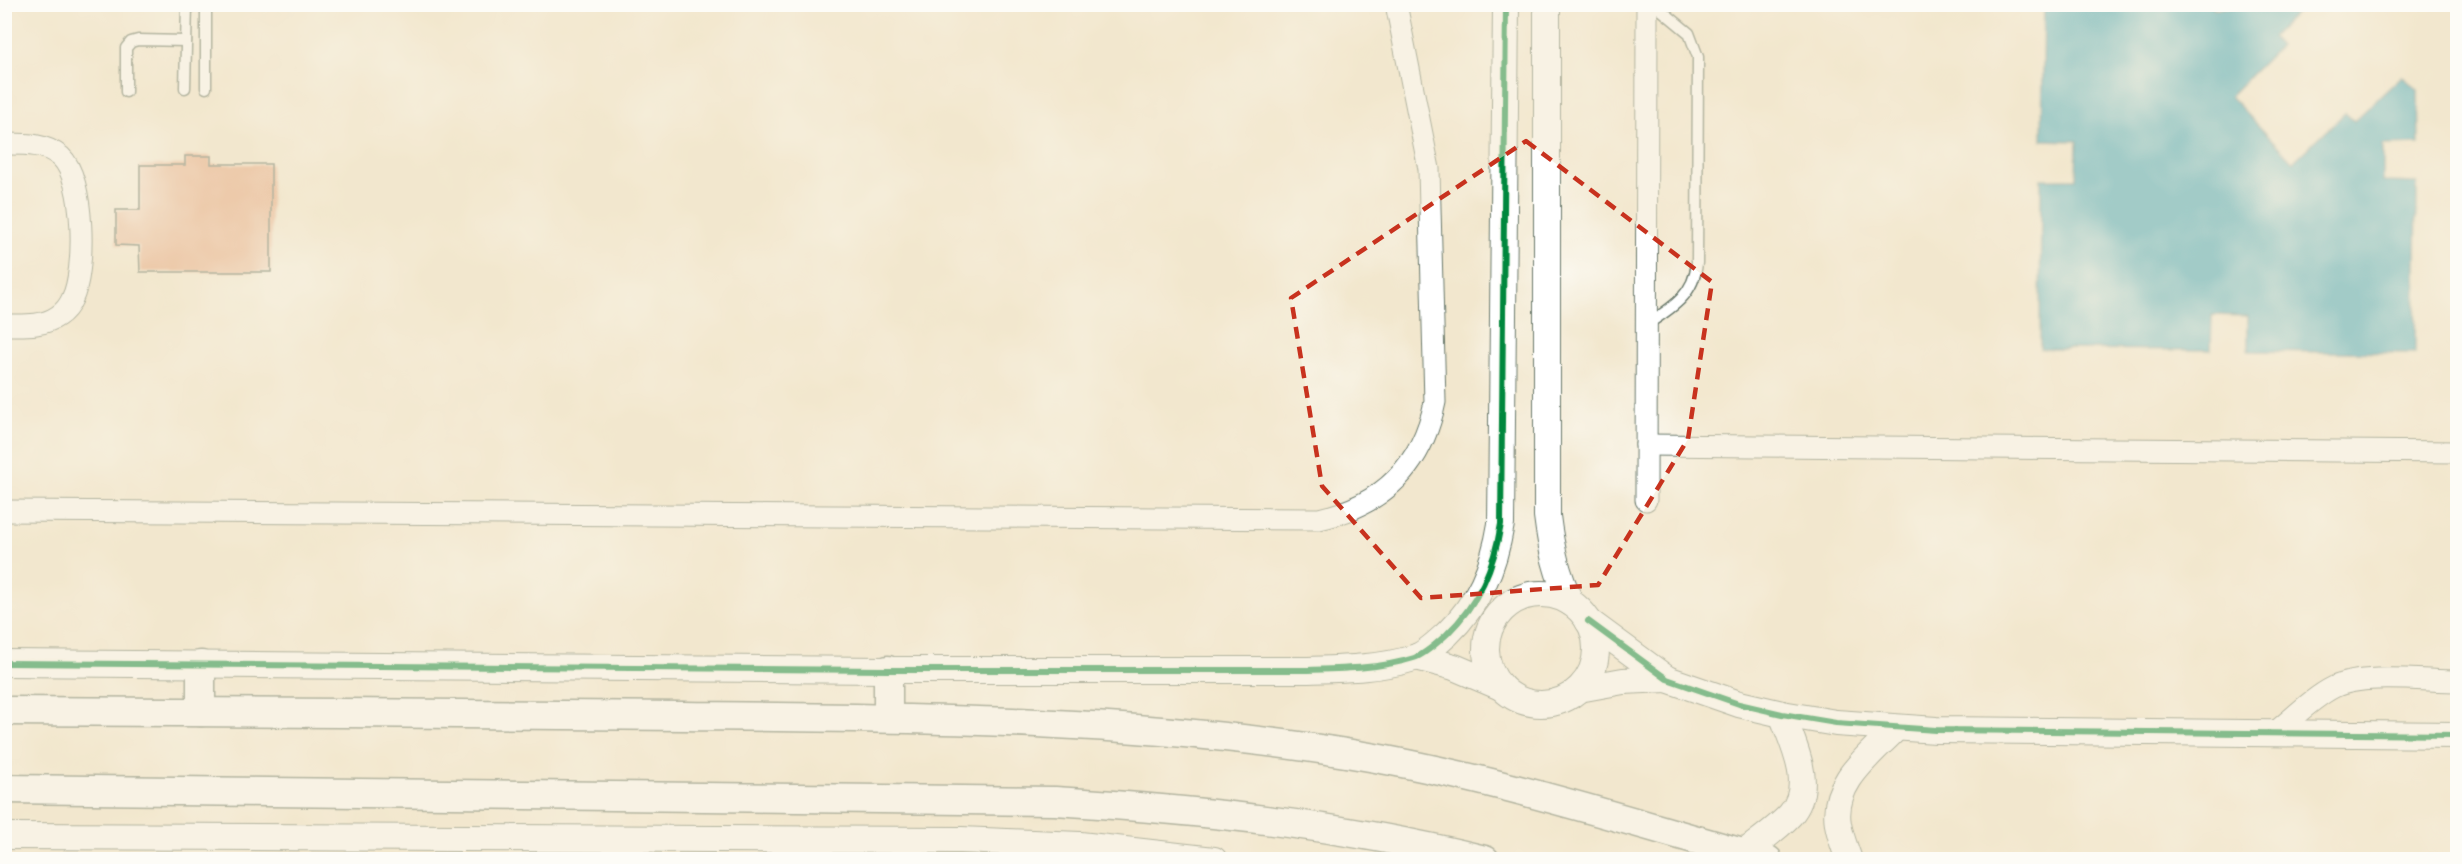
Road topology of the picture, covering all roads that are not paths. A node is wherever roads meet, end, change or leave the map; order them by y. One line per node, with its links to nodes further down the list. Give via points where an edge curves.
1 (187, 4): 8 (lane)
2 (206, 4): 10 (lane)
3 (1396, 4): 18 (street, via 1430,169 1435,402 1419,449 1400,477 1371,500 1337,515 1319,519)
4 (1506, 4): 19 (street, via 1501,524 1497,551)
5 (1547, 4): 20 (street, via 1547,516 1561,583)
6 (1647, 4): 14 (street)
7 (1654, 4): 14 (lane, via 1689,33 1698,57 1697,263 1686,296)
8 (186, 41): 9 (lane); 11 (lane, via 131,42 126,48)
9 (185, 88)
10 (206, 88)
11 (126, 92)
12 (4, 144): 13 (street, via 45,147 69,166 77,195 80,243 75,291 67,308 43,323)
13 (4, 325)
14 (1646, 325): 15 (street)
15 (1646, 445): 16 (street); 17 (street)
16 (2457, 452)
17 (1646, 500)
18 (4, 512)
19 (1475, 601): 21 (street); 22 (street, via 1439,642)
20 (1580, 612): 21 (street, via 1548,595 1536,595 1512,602); 26 (street); 29 (street, via 1593,632 1595,657 1590,674)
21 (1497, 616): 28 (street, via 1489,630 1486,654)
22 (1416, 657): 25 (street, via 1304,670); 28 (street, via 1454,667)
23 (4, 663): 24 (street)
24 (201, 665): 25 (street); 31 (main road)
25 (888, 670): 33 (main road)
26 (1667, 679): 29 (street); 32 (street)
27 (2457, 681): 35 (street, via 2349,682 2320,696)
28 (1501, 687): 29 (street, via 1533,704 1558,701)
29 (1579, 689)
30 (4, 711): 31 (main road)
31 (201, 712): 33 (main road)
32 (1782, 714): 34 (street); 39 (street, via 1802,777 1801,797)
33 (888, 718): 39 (main road, via 1163,731 1350,754 1528,791)
34 (1895, 729): 35 (street); 42 (street, via 1854,771 1842,790 1838,823)
35 (2272, 735): 36 (street)
36 (2457, 735)
37 (4, 789): 41 (main road, via 1054,801 1290,822 1368,834)
38 (4, 836): 40 (street, via 961,840 1080,846)
39 (1756, 856)
40 (1214, 860)
41 (1485, 860)
42 (1849, 860)

